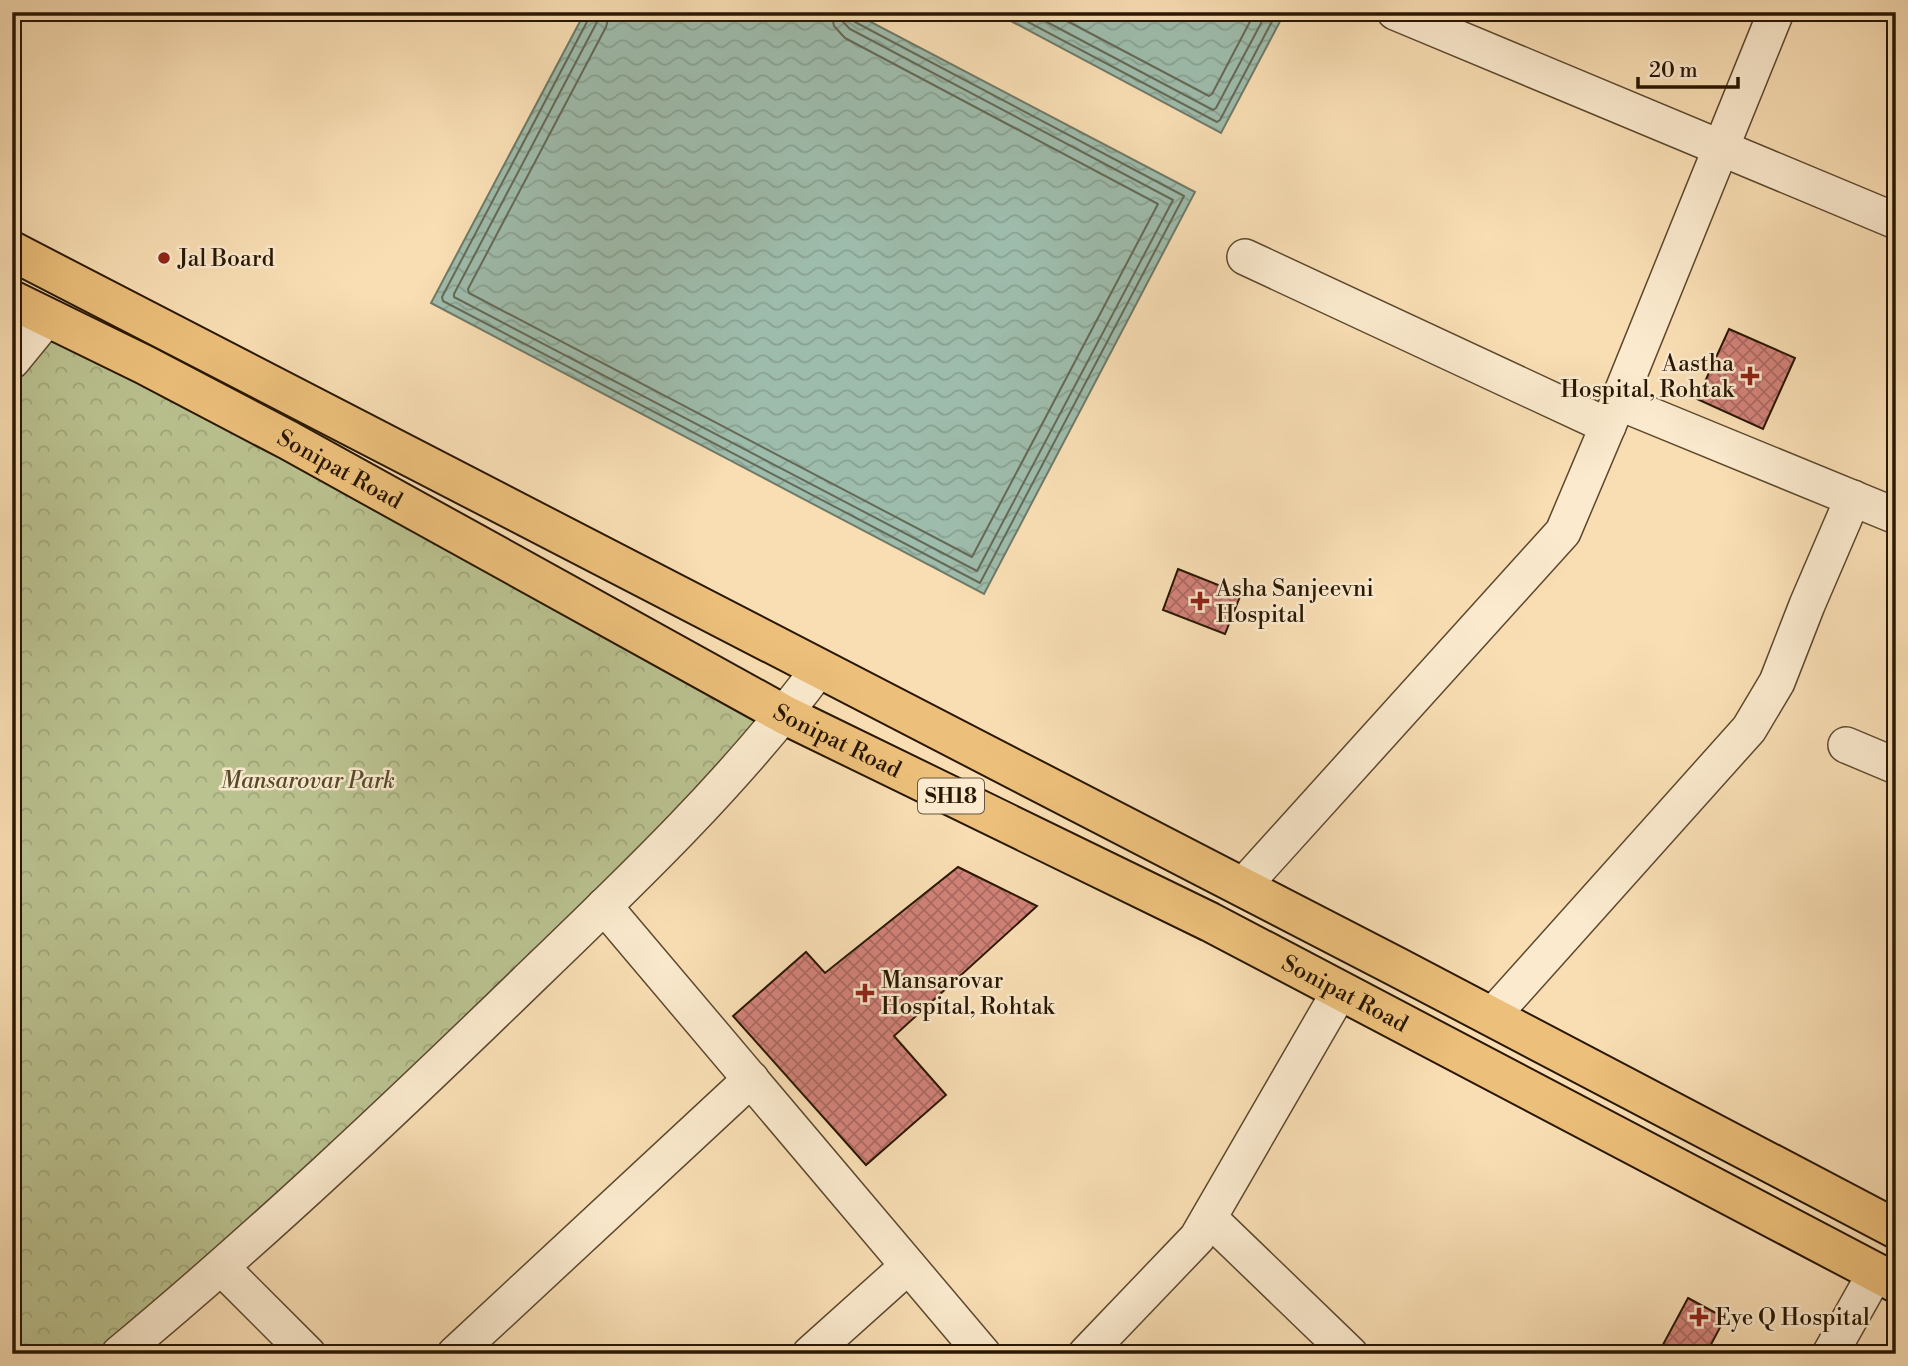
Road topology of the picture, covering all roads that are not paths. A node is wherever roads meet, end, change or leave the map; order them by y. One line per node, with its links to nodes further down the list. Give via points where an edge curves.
1 (1395, 12): 3 (street)
2 (1776, 12): 3 (street)
3 (1721, 148): 4 (street); 11 (street)
4 (1896, 221)
5 (12, 251): 10 (main road, Sonipat Road / SH18)
6 (1245, 257): 11 (street)
7 (12, 300): 8 (main road, Sonipat Road / SH18)
8 (48, 317): 9 (street); 12 (main road, Sonipat Road / SH18)
9 (12, 361)
10 (306, 403): 12 (main road); 15 (main road, Sonipat Road / SH18)
11 (1613, 414): 13 (street); 19 (street, via 1563,532)
12 (288, 440): 16 (main road, Sonipat Road / SH18)
13 (1853, 498): 14 (street); 22 (street, via 1777,682 1749,729)
14 (1896, 516)
15 (819, 669): 16 (street); 19 (main road, Sonipat Road / SH18)
16 (785, 715): 20 (street); 21 (main road, Sonipat Road / SH18, via 1210,922)
17 (1846, 746): 18 (street)
18 (1896, 766)
19 (1242, 887): 22 (main road, Sonipat Road / SH18)
20 (604, 906): 23 (street); 27 (street, via 372,1131)
21 (1340, 991): 24 (street); 28 (main road, Sonipat Road / SH18)
22 (1491, 1017): 25 (main road, Sonipat Road / SH18)
23 (751, 1079): 26 (street); 31 (street)
24 (1209, 1218): 34 (street, via 1197,1238); 35 (street)
25 (1896, 1229)
26 (908, 1266): 32 (street); 33 (street)
27 (222, 1268): 29 (street); 30 (street)
28 (1886, 1277): 36 (street)
29 (119, 1354)
30 (307, 1354)
31 (455, 1354)
32 (810, 1354)
33 (983, 1354)
34 (1086, 1354)
35 (1350, 1354)
36 (1830, 1354)

